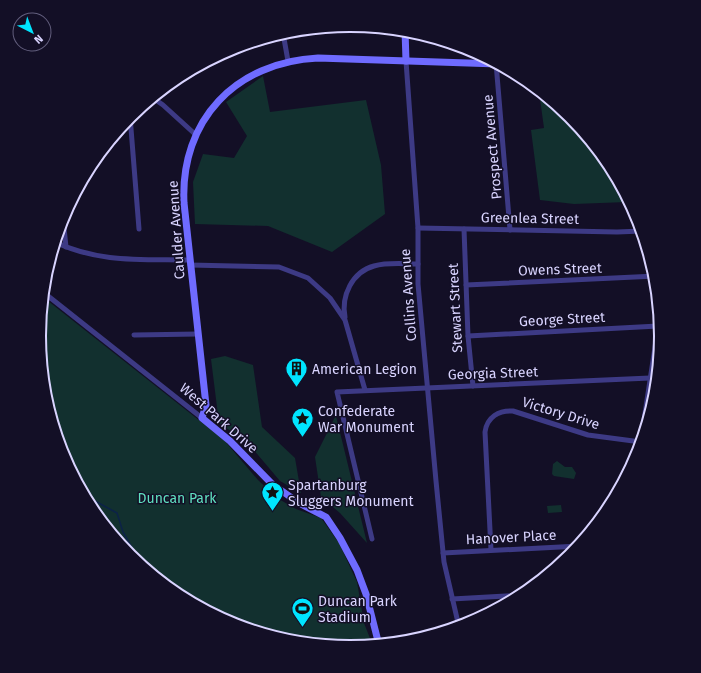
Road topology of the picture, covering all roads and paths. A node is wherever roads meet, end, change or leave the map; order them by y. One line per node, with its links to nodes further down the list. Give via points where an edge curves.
1 (404, 37): 4 (street, Collins Avenue)
2 (284, 39): 3 (street)
3 (288, 61): 4 (street, Caulder Avenue, via 318,58); 9 (street, Caulder Avenue, via 254,74 229,90 210,110)
4 (406, 61): 5 (street, Caulder Avenue); 10 (street, Collins Avenue)
5 (486, 64)
6 (498, 70): 13 (street, Prospect Avenue)
7 (158, 101): 9 (street)
8 (131, 126): 11 (street)
9 (196, 135): 18 (street, Caulder Avenue, via 187,161 184,182)
10 (418, 228): 12 (street, Greenlea Street); 19 (street, Collins Avenue)
11 (139, 229)
12 (464, 229): 13 (street, Greenlea Street); 21 (street, Stewart Street)
13 (510, 230): 14 (street, Greenlea Street)
14 (636, 231)
15 (64, 233): 17 (street)
16 (60, 244): 17 (street)
17 (66, 247): 18 (street, via 102,257)
18 (190, 262): 23 (street, via 285,268 312,281 330,298); 25 (street, Caulder Avenue)
19 (418, 264): 23 (street, via 382,264 362,272 346,293); 31 (street, Collins Avenue)
20 (649, 276): 21 (street, Owens Street)
21 (466, 285): 27 (street, Stewart Street)
22 (49, 297): 34 (street, West Park Drive)
23 (346, 320): 32 (street)
24 (654, 326): 27 (street, George Street)
25 (198, 334): 26 (street); 34 (street, Caulder Avenue, via 206,405)
26 (134, 335)
27 (468, 336): 30 (street, Stewart Street)
28 (654, 350): 29 (street)
29 (650, 378): 30 (street, Georgia Street); 33 (street)
30 (473, 386): 31 (street, Georgia Street)
31 (427, 388): 32 (street, Georgia Street); 39 (street, Collins Avenue)
32 (365, 390): 36 (street, Georgia Street, via 337,392)
33 (645, 416)
34 (202, 418): 43 (street, West Park Drive, via 230,441 272,484 299,503 326,517 357,570)
35 (636, 441): 38 (street, Victory Drive, via 588,435 513,410 494,415 488,422 485,432)
36 (372, 539)
37 (571, 546): 38 (street, Hanover Place)
38 (491, 550): 39 (street, Hanover Place)
39 (443, 553): 41 (street, Collins Avenue)
40 (510, 596): 41 (street)
41 (452, 599): 42 (street, Collins Avenue)
42 (457, 622)
43 (378, 639)

